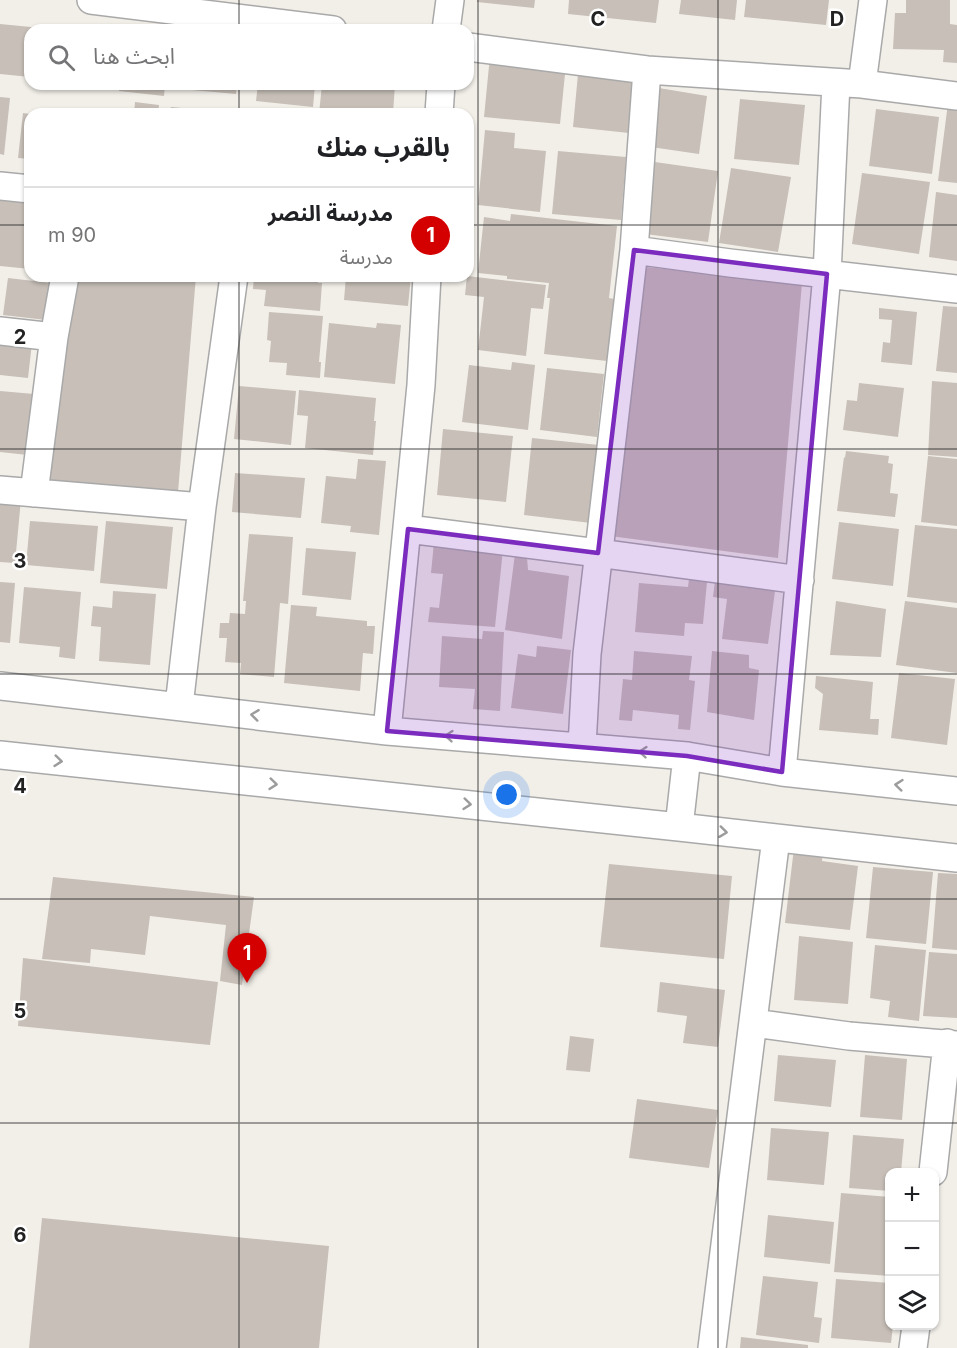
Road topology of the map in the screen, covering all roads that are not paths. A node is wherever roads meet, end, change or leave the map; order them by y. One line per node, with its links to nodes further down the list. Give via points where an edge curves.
1 (94, 0): 4 (street)
2 (450, 0): 5 (street)
3 (873, 0): 8 (street)
4 (285, 24)
5 (447, 24)
6 (474, 48): 7 (street)
7 (646, 70): 8 (street); 14 (street)
8 (849, 84): 10 (street); 15 (street)
9 (441, 90): 11 (street)
10 (957, 96)
11 (439, 108)
12 (0, 186): 13 (street)
13 (24, 188)
14 (634, 250): 15 (street); 26 (street)
15 (827, 274): 19 (street); 27 (street)
16 (64, 282): 21 (street)
17 (233, 282): 24 (street)
18 (427, 282): 25 (street)
19 (957, 289)
20 (0, 331): 21 (street)
21 (54, 337): 23 (street)
22 (0, 490): 23 (street)
23 (34, 493): 24 (street)
24 (202, 507): 29 (street)
25 (408, 530): 26 (street); 30 (street)
26 (598, 553): 27 (street); 31 (street)
27 (800, 580): 34 (street)
28 (0, 686): 29 (street)
29 (179, 706): 30 (street, one-way to 29)
30 (387, 731): 31 (street, one-way to 30)
31 (582, 746): 33 (street, one-way to 31)
32 (0, 755): 36 (street, one-way to 36)
33 (687, 756): 34 (street); 36 (street)
34 (782, 772): 35 (street, one-way to 34)
35 (957, 791)
36 (679, 827): 37 (street, one-way to 37)
37 (776, 838): 38 (street); 39 (street)
38 (957, 858)
39 (754, 1023): 40 (street); 43 (street)
40 (952, 1044): 41 (street)
41 (934, 1168)
42 (915, 1330): 44 (street)
43 (712, 1348)
44 (913, 1348)

